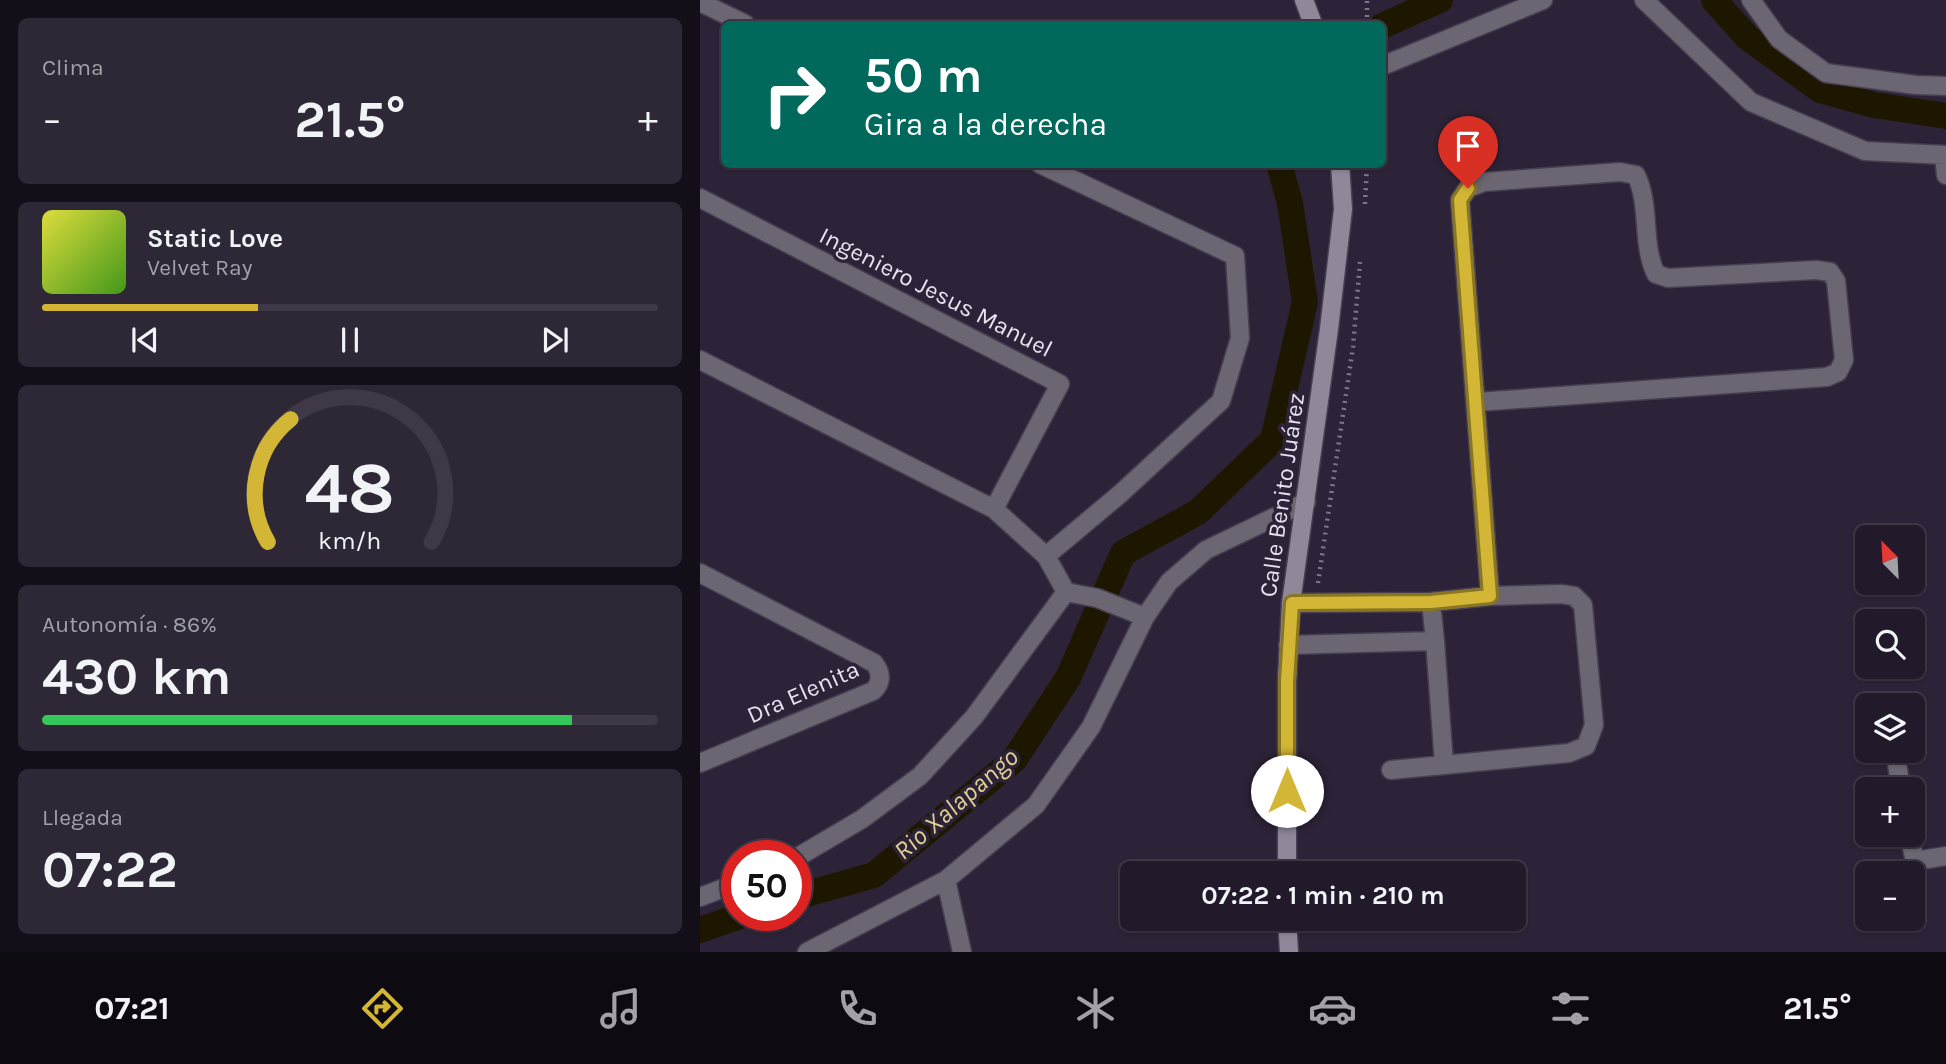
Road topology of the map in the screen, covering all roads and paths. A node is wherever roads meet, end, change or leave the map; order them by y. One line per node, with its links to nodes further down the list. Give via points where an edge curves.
1 (1304, 0): 8 (main road)
2 (1367, 0): 9 (path)
3 (1543, 0): 10 (street)
4 (1644, 0): 12 (street, via 1751,102 1865,151)
5 (1751, 0): 11 (street, via 1779,38 1826,73)
6 (700, 2): 7 (street)
7 (739, 21)
8 (1312, 21)
9 (1367, 21)
10 (1386, 64)
11 (1946, 86)
12 (1945, 155): 16 (street)
13 (1048, 168): 24 (street, via 1235,256 1240,338 1221,401)
14 (1340, 168): 22 (main road, Calle Benito Juárez, via 1343,209)
15 (1367, 168): 18 (path)
16 (1946, 175)
17 (700, 198): 23 (street, Ingeniero Jesus Manuel, via 1060,384)
18 (1364, 215)
19 (1361, 254): 30 (path, via 1353,347)
20 (700, 360): 23 (street)
21 (1477, 402): 21 (street, via 1460,200 1476,185 1620,172 1636,175 1643,188 1650,262 1656,274 1668,278 1816,270 1830,272 1836,281 1844,360 1838,372 1827,377); 27 (street)
22 (1306, 502): 29 (main road, Calle Benito Juárez); 31 (street, via 1206,550)
23 (994, 509): 24 (street)
24 (1046, 556): 26 (street)
25 (700, 573): 34 (street, Dra Elenita, via 874,663 881,676 873,691)
26 (1066, 592): 31 (street); 38 (street, via 974,718 920,776)
27 (1490, 596): 28 (street); 35 (street, via 1561,594 1574,596 1583,606 1594,725 1586,746 1569,753)
28 (1431, 602): 30 (street); 32 (street)
29 (1292, 603): 30 (street); 33 (main road, Calle Benito Juárez)
30 (1315, 603)
31 (1137, 613): 41 (street, via 1091,727 1036,805)
32 (1435, 641): 33 (street); 35 (street)
33 (1288, 645): 40 (main road, Calle Benito Juárez)
34 (700, 763)
35 (1444, 764): 36 (street)
36 (1391, 769)
37 (1912, 847): 39 (street, via 1915,861)
38 (812, 848)
39 (1946, 856)
40 (1287, 861)
41 (946, 880): 45 (street); 46 (street)
42 (721, 889): 43 (street)
43 (700, 897)
44 (1288, 931): 47 (main road)
45 (807, 952)
46 (962, 952)
47 (1289, 952)

